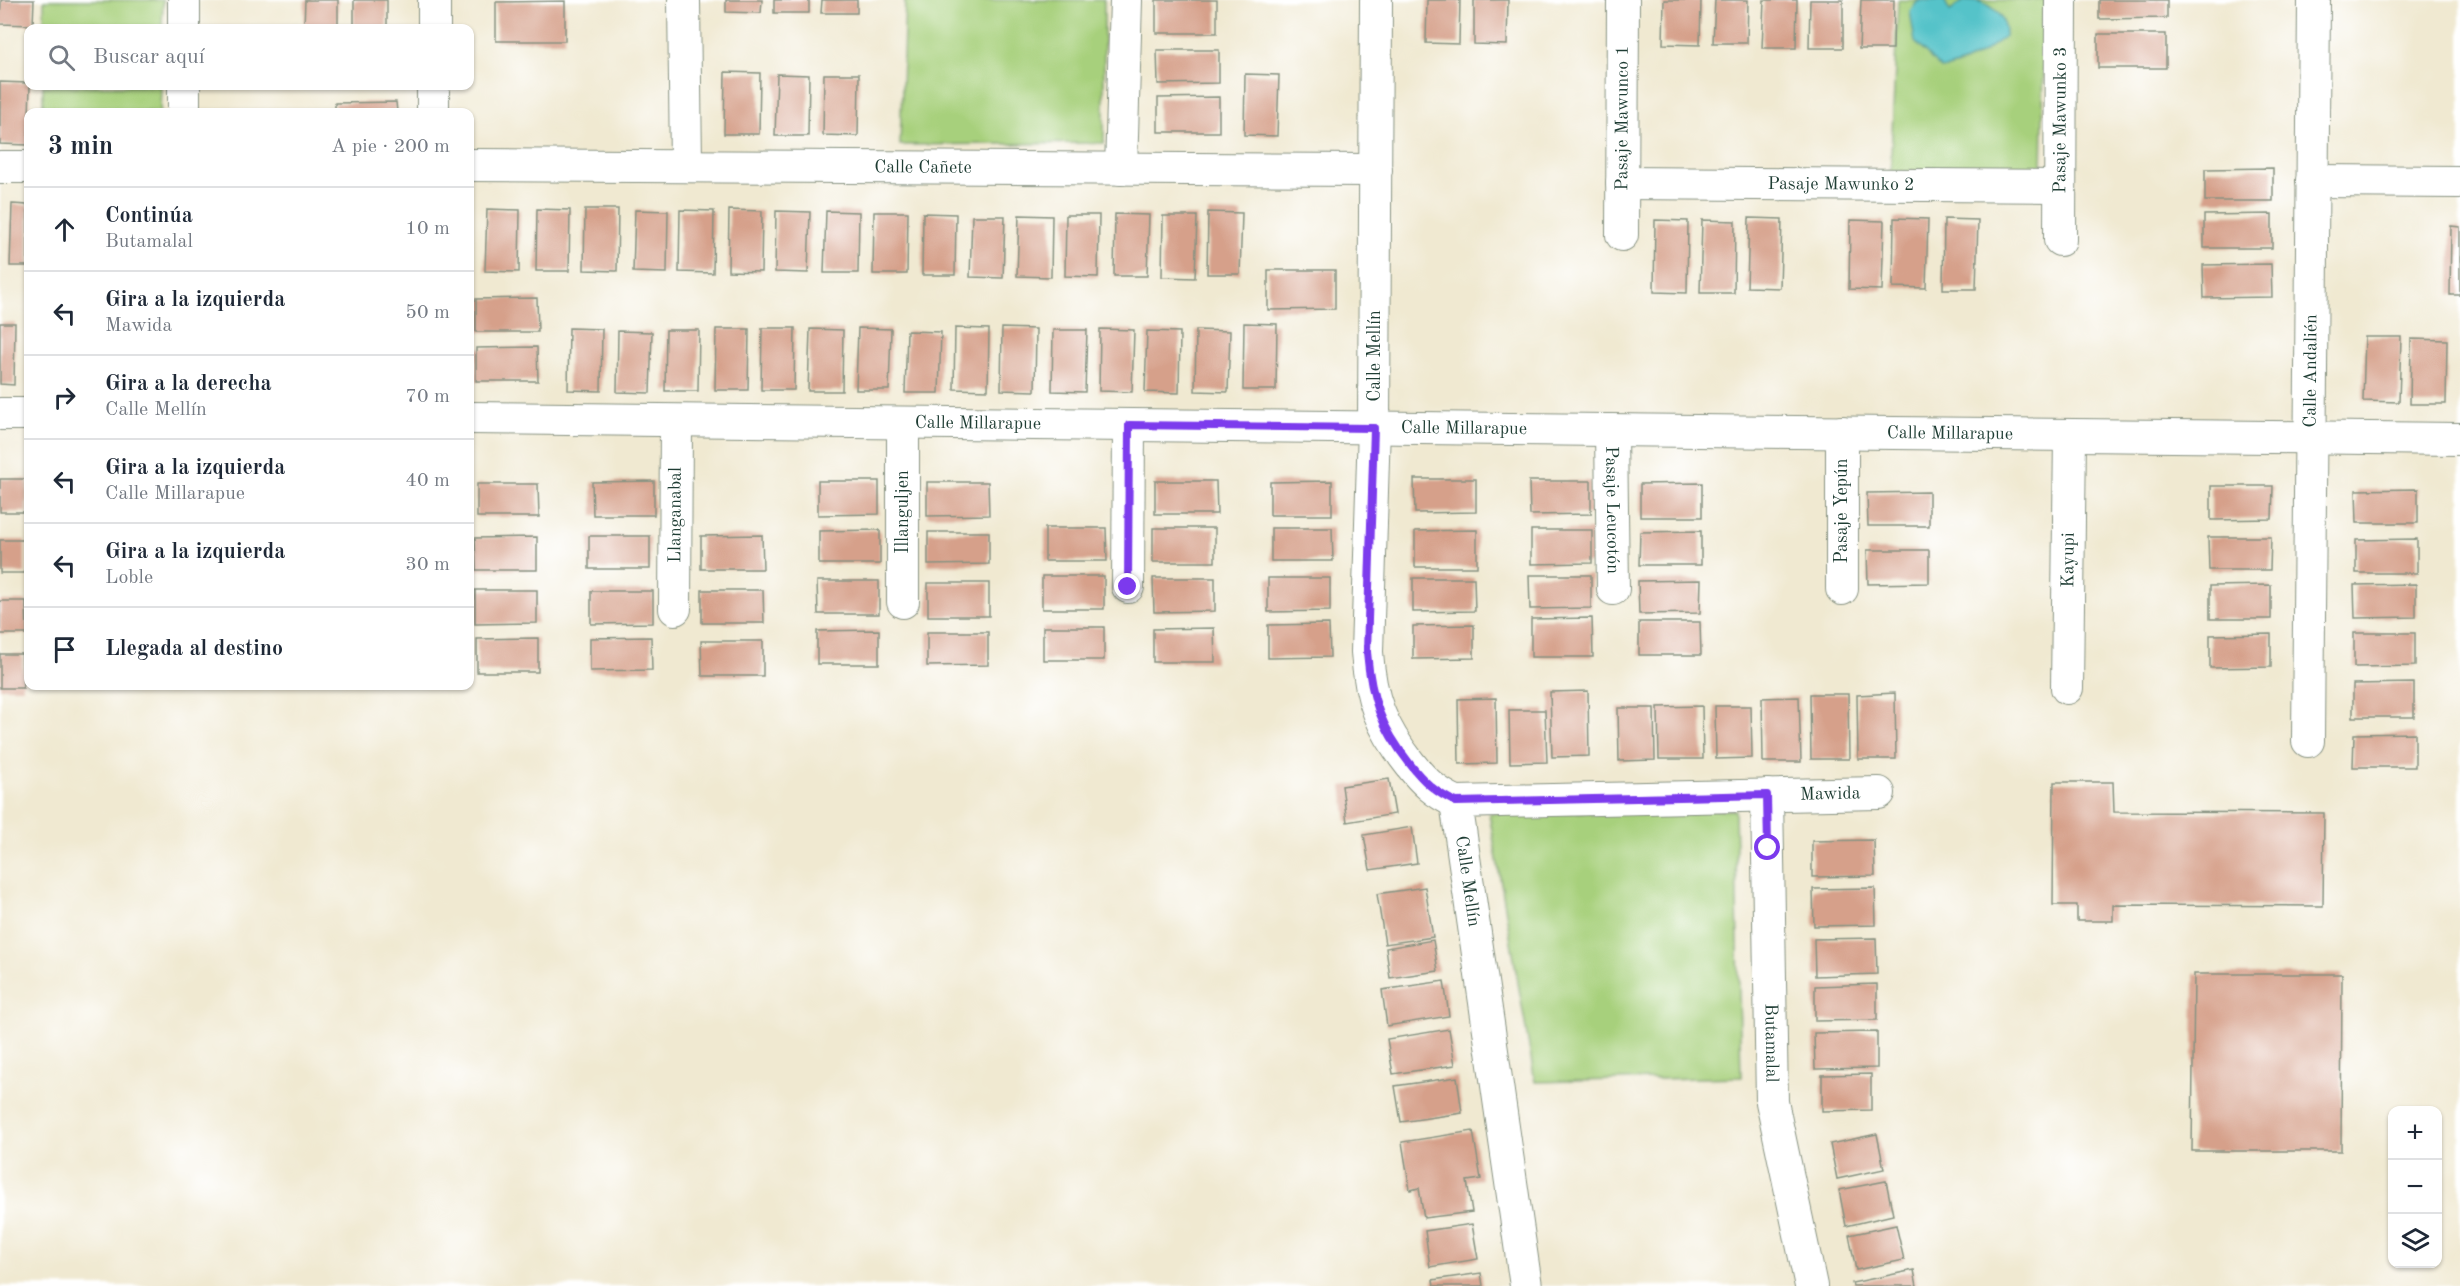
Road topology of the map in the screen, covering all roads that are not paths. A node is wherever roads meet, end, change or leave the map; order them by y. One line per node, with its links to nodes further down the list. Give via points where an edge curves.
1 (184, 0): 9 (street)
2 (434, 0): 10 (street)
3 (684, 0): 16 (street)
4 (1126, 0): 19 (street)
5 (1376, 0): 20 (street, Calle Mellín)
6 (1623, 0): 23 (street, Pasaje Mawunco 1)
7 (2061, 0): 24 (street, Pasaje Mawunko 3)
8 (2314, 0): 21 (street, Calle Andalién)
9 (184, 24)
10 (434, 24)
11 (184, 90): 13 (street)
12 (434, 90): 14 (street)
13 (184, 108)
14 (433, 108)
15 (474, 165): 16 (street, Calle Cañete)
16 (686, 166): 19 (street, Calle Cañete)
17 (0, 167): 18 (street)
18 (24, 167)
19 (1121, 169): 20 (street, Calle Cañete)
20 (1376, 170): 33 (street, Calle Mellín)
21 (2312, 181): 22 (street); 37 (street, Calle Andalién)
22 (2460, 182)
23 (1622, 183): 24 (street, Pasaje Mawunko 2); 25 (street, Pasaje Mawunco 1)
24 (2060, 186): 26 (street, Pasaje Mawunko 3)
25 (1622, 235)
26 (2060, 240)
27 (0, 414): 28 (street)
28 (24, 414)
29 (474, 418): 30 (street, Calle Millarapue)
30 (676, 421): 31 (street, Calle Millarapue); 43 (street, Llanganabal)
31 (903, 423): 32 (street, Calle Millarapue); 42 (street, Illanguljen)
32 (1129, 425): 33 (street, Calle Millarapue); 39 (street)
33 (1374, 428): 34 (street, Calle Millarapue); 48 (street, Calle Mellín, via 1367,652 1370,686 1388,734 1404,756 1433,789)
34 (1611, 430): 35 (street, Calle Millarapue); 40 (street, Pasaje Leucotón)
35 (1842, 432): 36 (street, Calle Millarapue); 41 (street, Pasaje Yepún)
36 (2070, 435): 37 (street, Calle Millarapue); 44 (street, Kayupi)
37 (2310, 437): 38 (street, Calle Millarapue); 45 (street, Calle Andalién)
38 (2460, 439)
39 (1128, 587)
40 (1613, 589)
41 (1842, 589)
42 (903, 602)
43 (675, 609)
44 (2067, 687)
45 (2308, 741)
46 (1879, 793): 47 (street, Mawida)
47 (1767, 795): 48 (street, Mawida); 50 (street, Butamalal, via 1772,1102)
48 (1456, 802): 49 (street, Calle Mellín)
49 (1526, 1286)
50 (1811, 1286)

